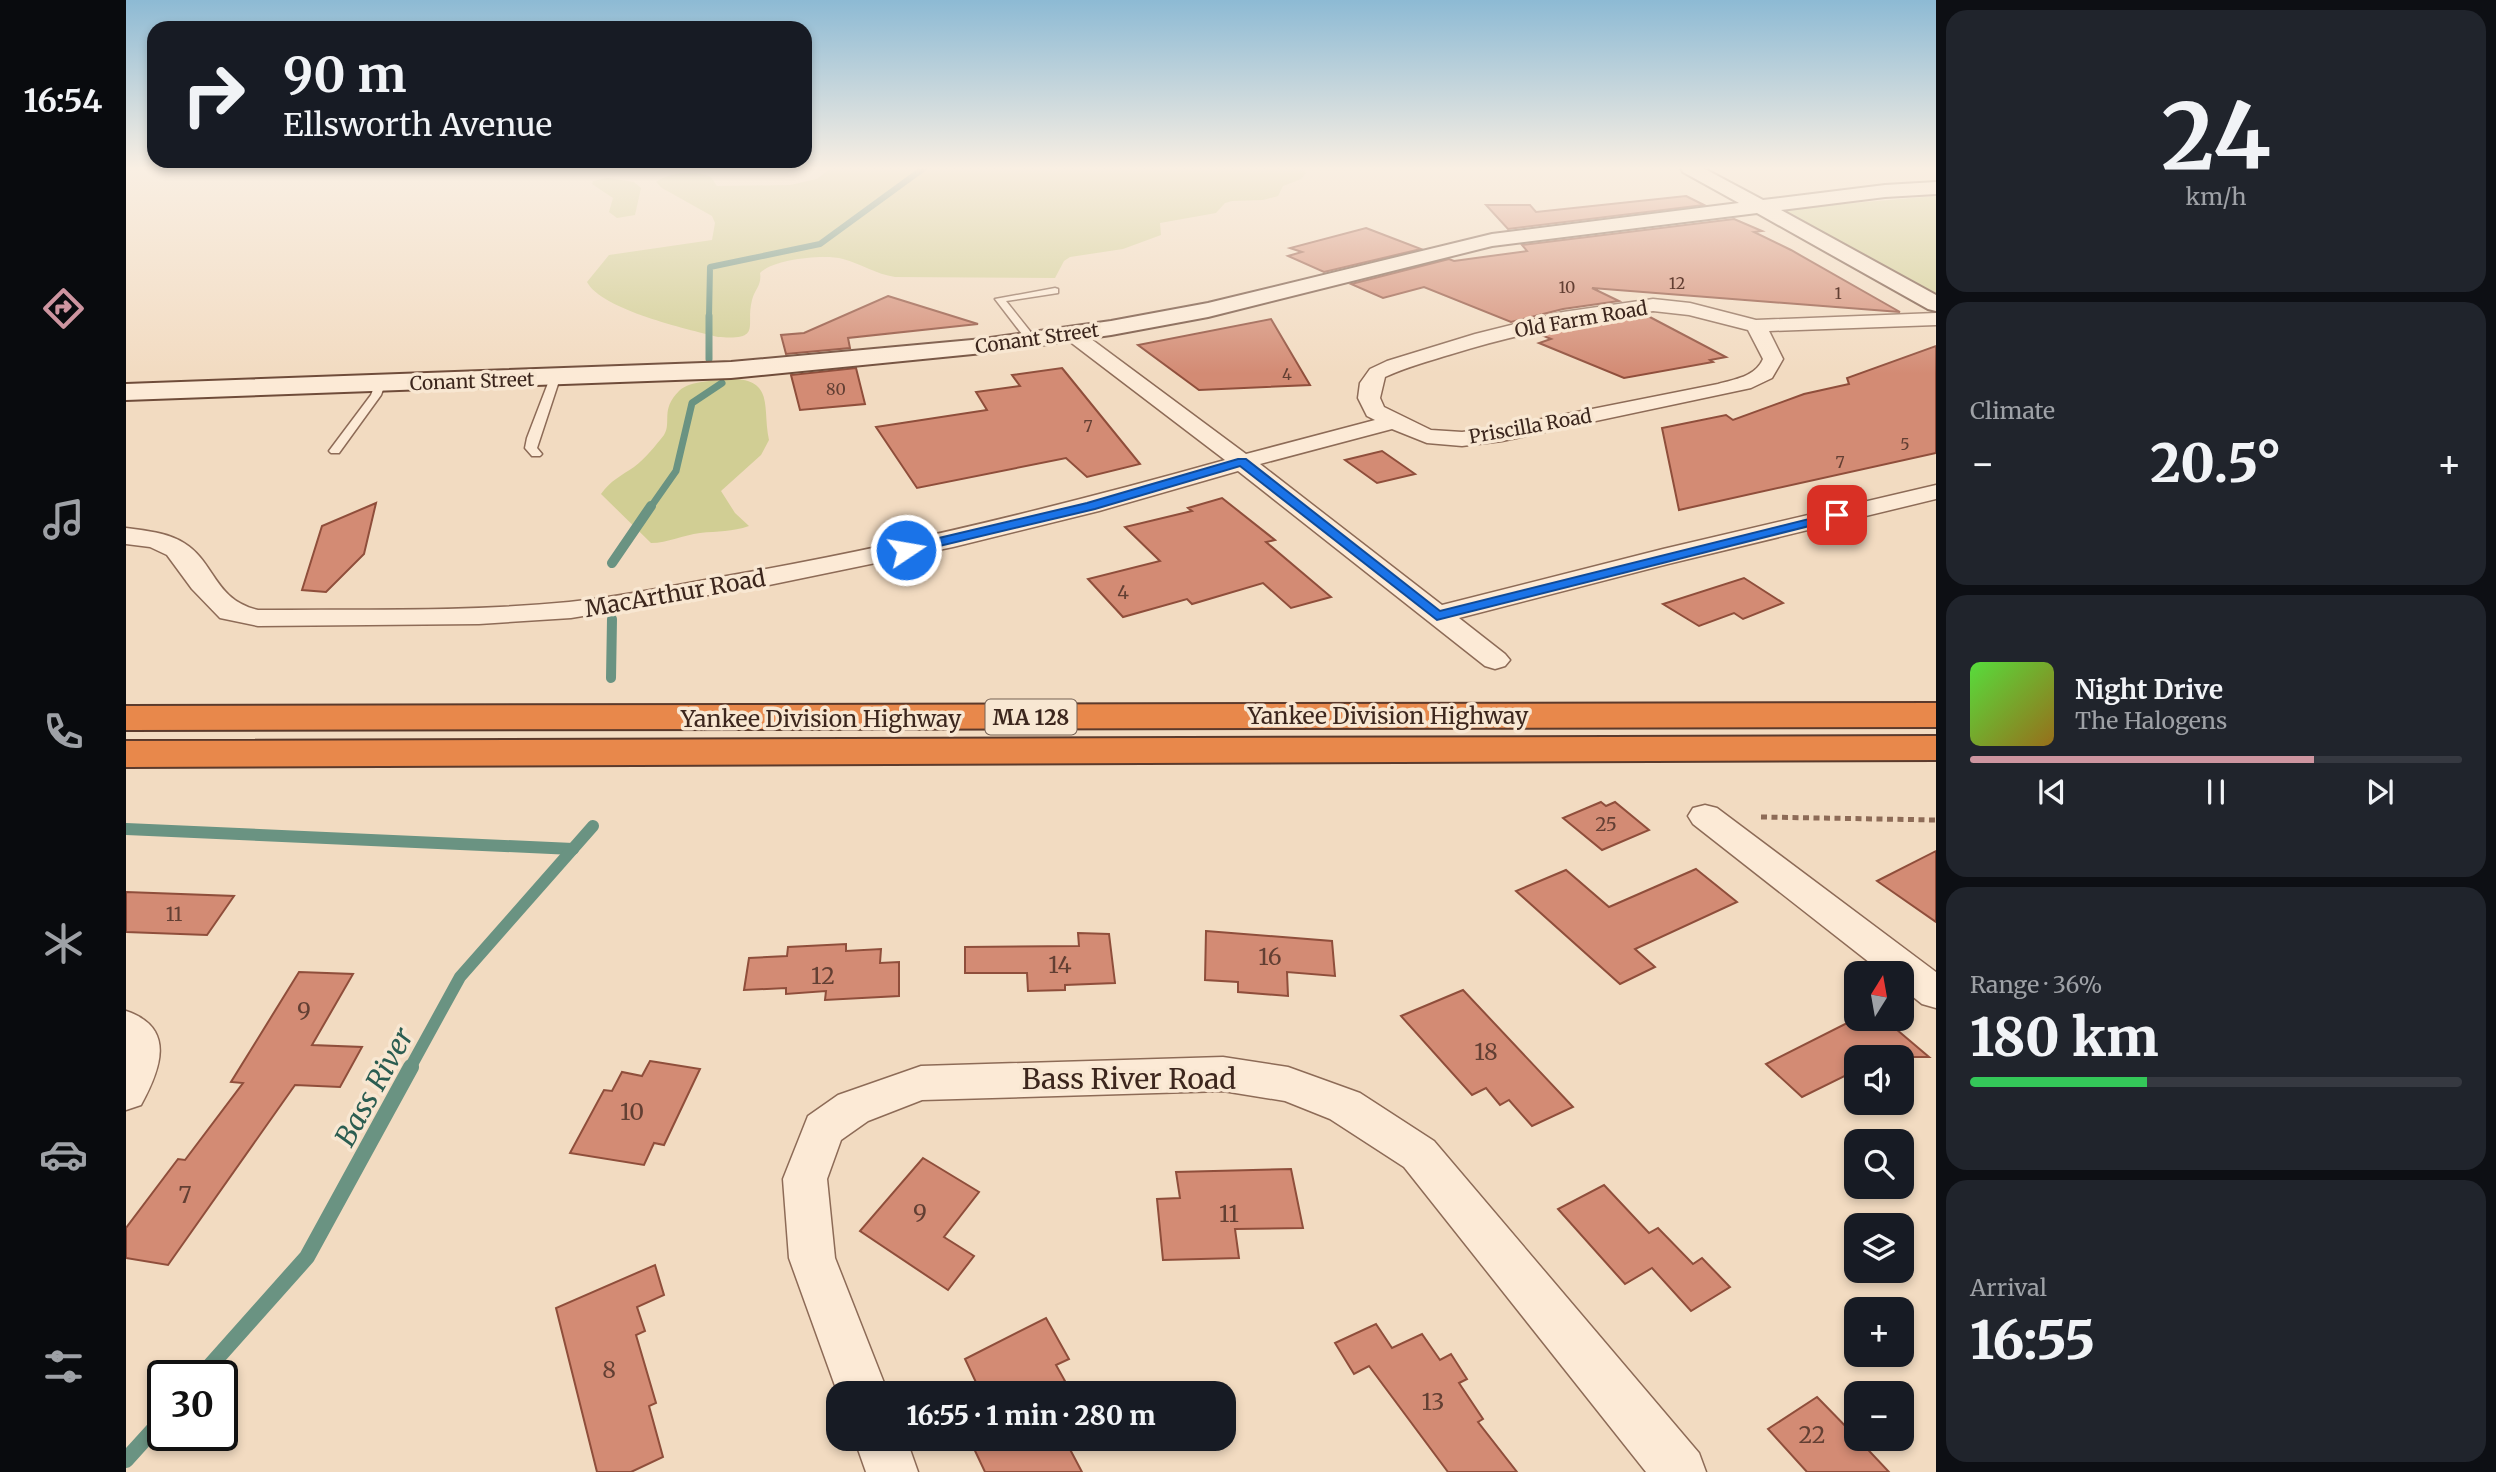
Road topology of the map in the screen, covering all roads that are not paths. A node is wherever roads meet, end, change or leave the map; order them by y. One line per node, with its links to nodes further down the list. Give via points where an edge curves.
1 (1518, 237): 7 (main road, Conant Street, via 1208,310)
2 (1815, 237): 4 (main road)
3 (1055, 291): 8 (lane, via 1000,299)
4 (1936, 304)
5 (1936, 318): 6 (street, Old Farm Road)
6 (1756, 326): 12 (street, Priscilla Road, via 1773,359 1765,376 1752,381 1462,439 1427,436); 12 (street, Old Farm Road, via 1653,305 1563,318 1482,338 1377,373 1370,398 1375,411)
7 (1072, 334): 8 (main road, Conant Street); 15 (street)
8 (1032, 340): 9 (main road, Conant Street, via 731,370)
9 (555, 378): 10 (main road, Conant Street); 14 (lane, via 533,438 531,448)
10 (380, 384): 11 (main road, Conant Street); 13 (lane)
11 (126, 392)
12 (1394, 422): 15 (street)
13 (335, 451)
14 (536, 454)
15 (1242, 462): 17 (street, MacArthur Road, via 1090,506 894,552 545,612 258,618 230,612 176,549 156,540); 18 (street)
16 (1936, 492): 18 (street)
17 (126, 536)
18 (1437, 615): 19 (street)
19 (1495, 660)
20 (1936, 715): 21 (highway, Yankee Division Highway / MA 128)
21 (126, 719)
22 (1936, 748): 23 (highway, Yankee Division Highway / MA 128)
23 (126, 754)
24 (1704, 816): 25 (street)
25 (1936, 993)
26 (126, 1027): 27 (street, via 141,1047 138,1073)
27 (126, 1093)
28 (858, 1381): 31 (street, Bass River Road, via 812,1258 805,1179 823,1129 853,1108 921,1083 1223,1073 1288,1084 1345,1106 1419,1154)
29 (885, 1451): 30 (street)
30 (892, 1472)
31 (1680, 1472)

